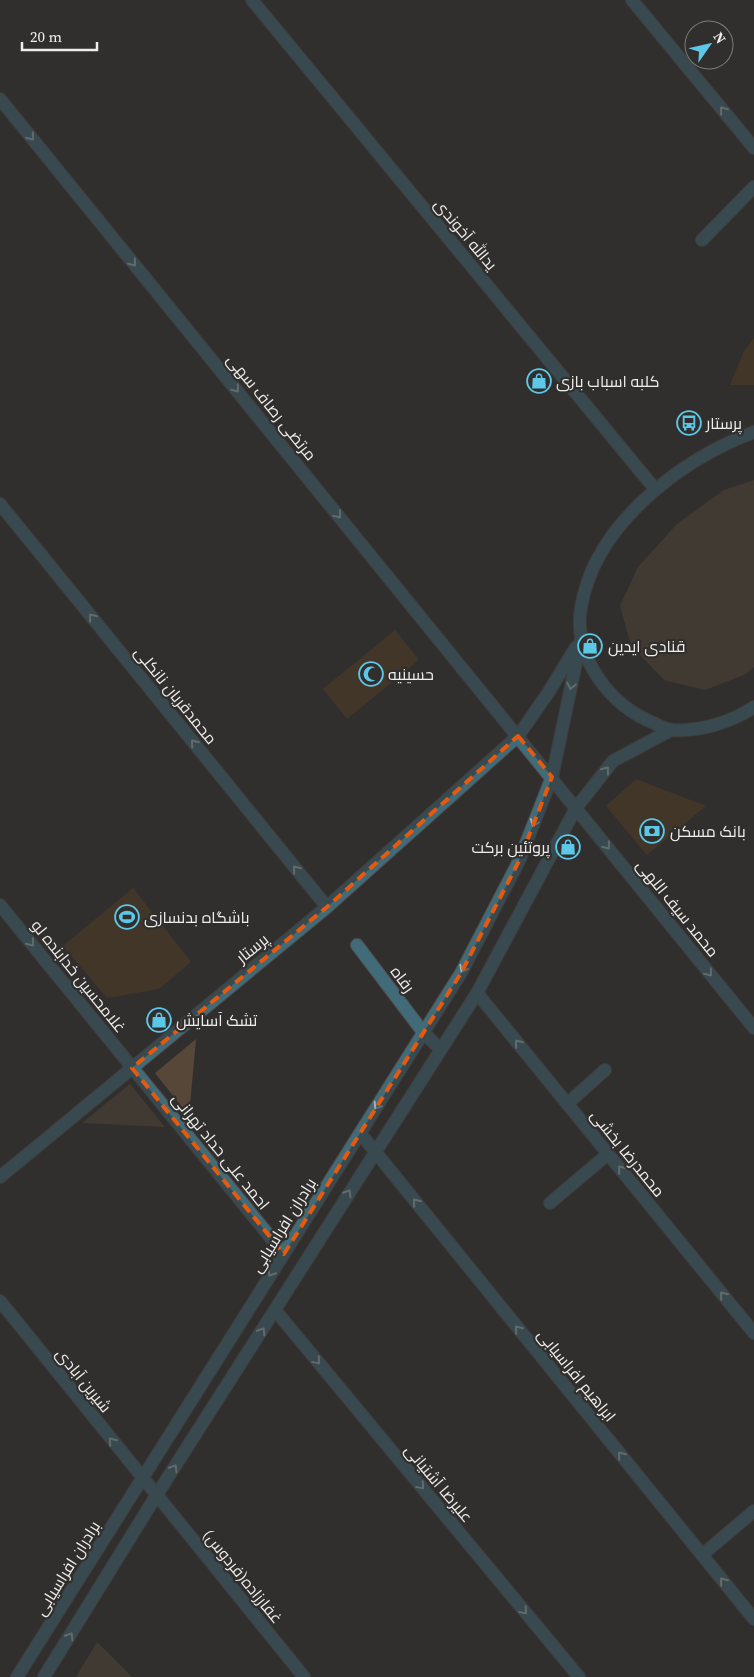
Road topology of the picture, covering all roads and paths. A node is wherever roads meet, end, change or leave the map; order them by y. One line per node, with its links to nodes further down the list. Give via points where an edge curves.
1 (252, 0): 8 (street, یدالله آخوندی)
2 (632, 0): 4 (street, one-way to 2)
3 (0, 99): 13 (street, مرتضی رصاف سهی, one-way to 13)
4 (754, 148)
5 (754, 187): 6 (street)
6 (702, 240)
7 (754, 432): 8 (street, via 692,461)
8 (655, 489): 10 (street, via 613,532 589,580 581,608)
9 (0, 504): 17 (street, محمدقربان نانکلی, one-way to 9)
10 (581, 639): 12 (street, via 593,670 612,697 638,717); 13 (street, پرستار); 14 (street, برادران افراسیابی, one-way to 14)
11 (754, 707): 12 (street, via 739,717 703,728)
12 (671, 730): 15 (street, one-way to 12, via 613,761)
13 (518, 736): 14 (street, مرتضی رصاف سهی); 17 (street, پرستار)
14 (552, 777): 15 (street, محمد سیف اللهی); 21 (street, برادران افراسیابی, one-way to 21, via 519,861 461,973)
15 (576, 808): 19 (street); 20 (street, محمد سیف اللهی, one-way to 20)
16 (0, 905): 23 (street, غلامحسین خدابنده لو, one-way to 23)
17 (327, 907): 23 (street, پرستار)
18 (357, 945): 21 (street, رفاه)
19 (477, 993): 22 (street); 25 (street, محمدرضا بخشی, one-way to 19)
20 (754, 1028)
21 (423, 1032): 22 (street, رفاه); 26 (street, برادران افراسیابی, one-way to 26)
22 (440, 1049): 27 (street)
23 (132, 1068): 29 (street, پرستار); 31 (street, احمد علی حداد تهرانی)
24 (605, 1070): 25 (street)
25 (567, 1104): 28 (street, محمدرضا بخشی)
26 (360, 1133): 27 (street, ابراهیم افراسیابی); 31 (street, برادران افراسیابی)
27 (374, 1151): 33 (street, one-way to 27); 38 (street, ابراهیم افراسیابی, one-way to 27)
28 (608, 1154): 30 (street); 34 (street, محمدرضا بخشی, one-way to 28)
29 (0, 1177)
30 (550, 1203)
31 (284, 1254): 35 (street, برادران افراسیابی, one-way to 35)
32 (0, 1301): 35 (street, شیرین آبادی, one-way to 32)
33 (274, 1310): 36 (street, one-way to 33); 43 (street, علیرضا آشتیانی, one-way to 43)
34 (754, 1333)
35 (142, 1479): 36 (street, شیرین آبادی); 40 (street, برادران افراسیابی)
36 (156, 1496): 41 (street, one-way to 36); 42 (street, غفارزاده(فردوس))
37 (754, 1511): 38 (street)
38 (702, 1555): 39 (street, ابراهیم افراسیابی, one-way to 38)
39 (754, 1619)
40 (17, 1677)
41 (44, 1677)
42 (304, 1677)
43 (579, 1677)

